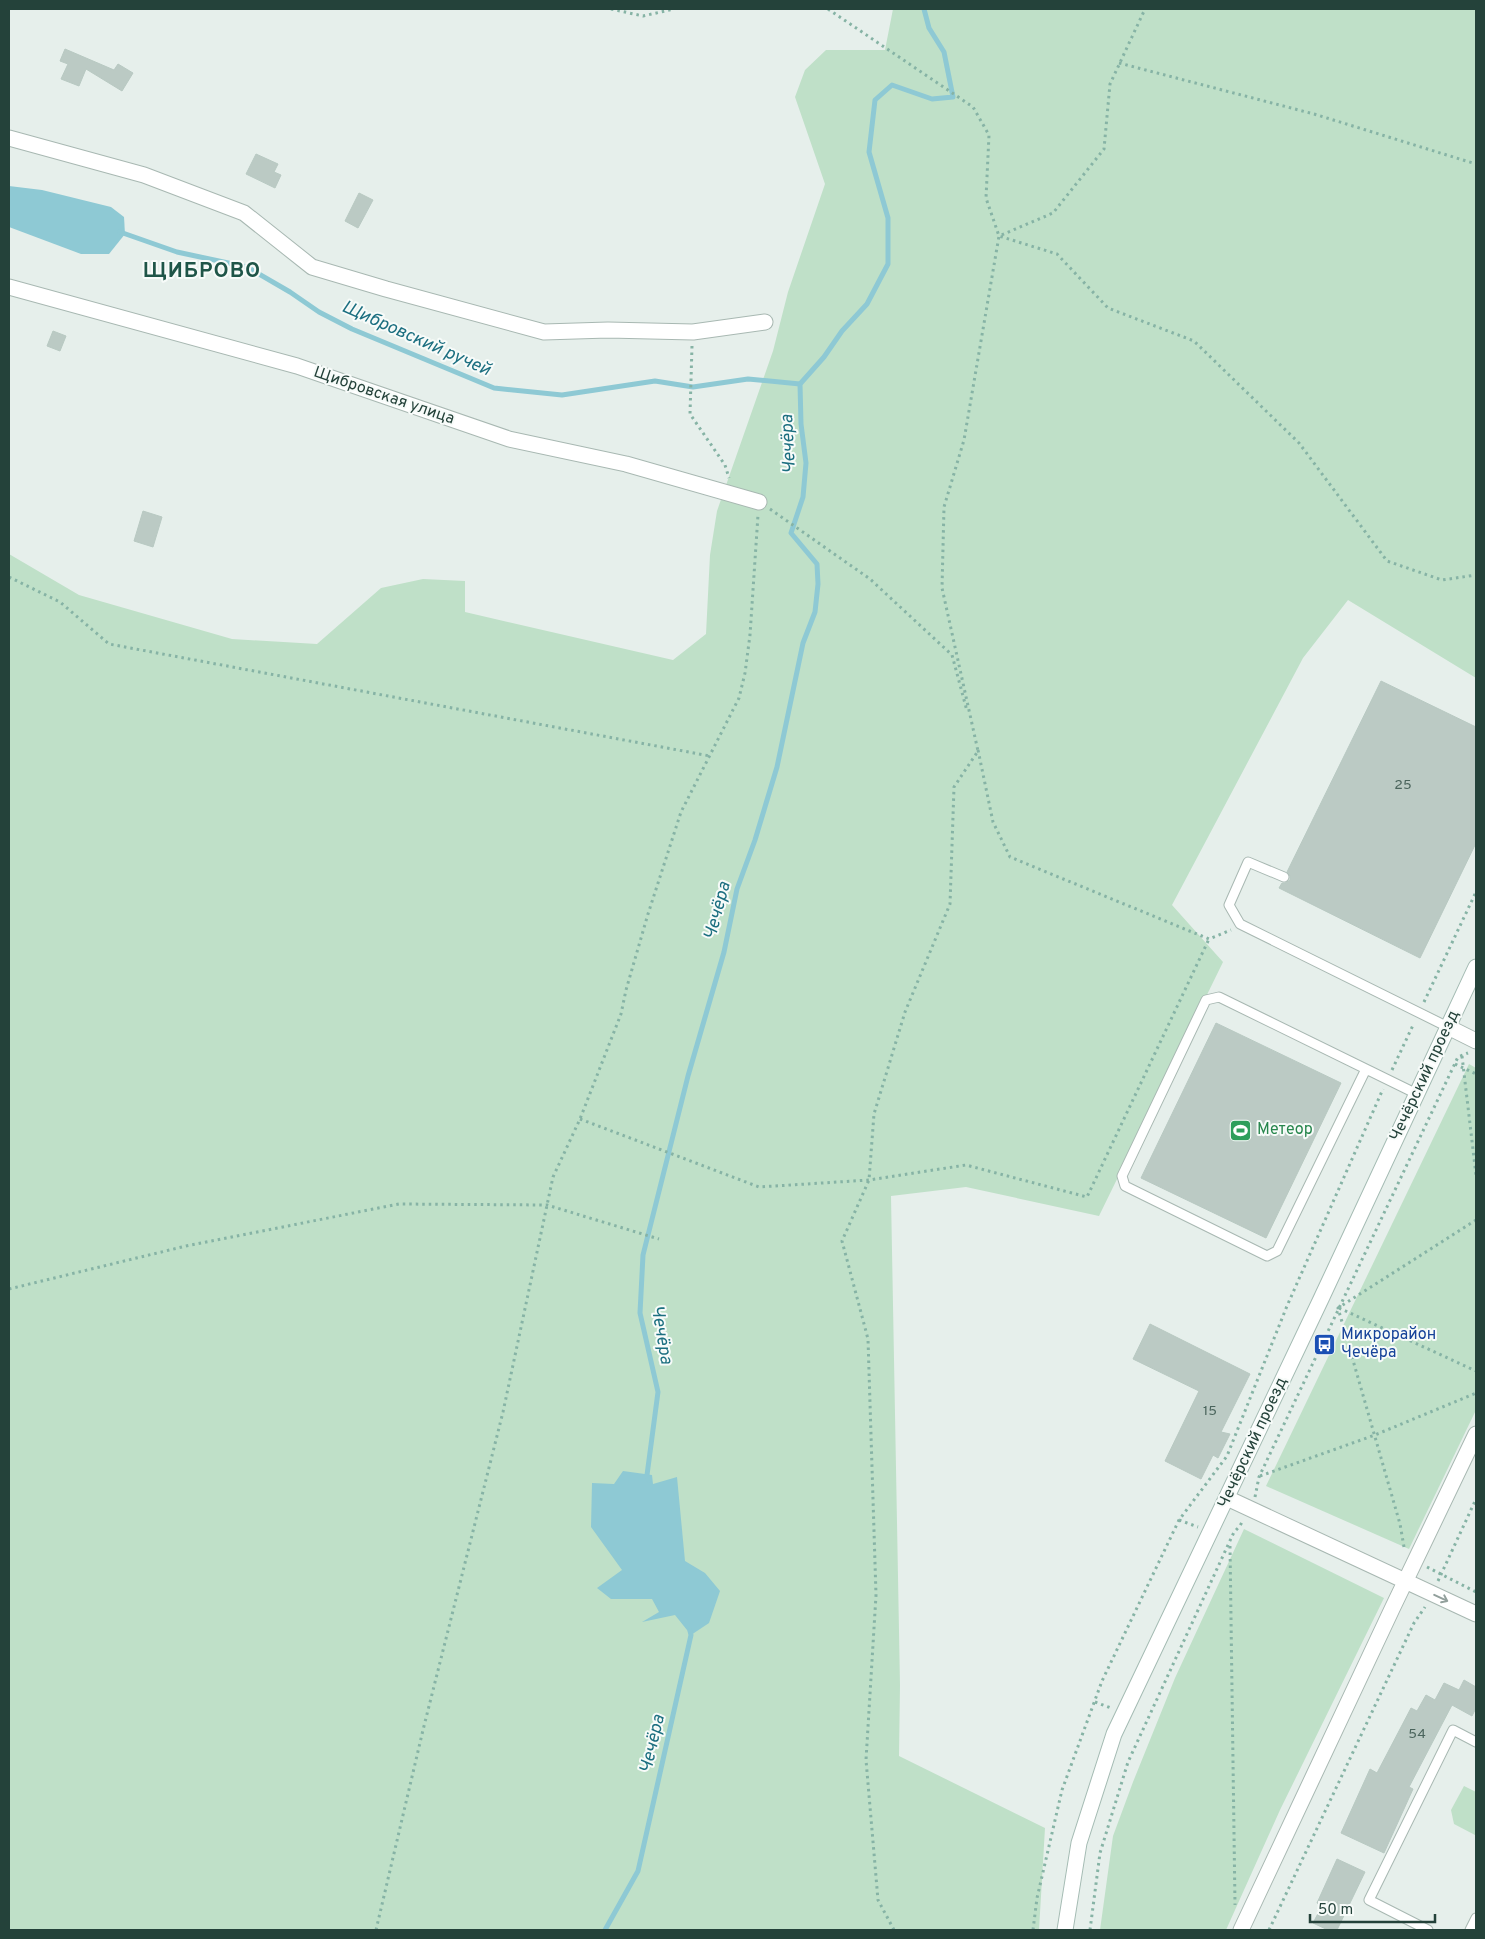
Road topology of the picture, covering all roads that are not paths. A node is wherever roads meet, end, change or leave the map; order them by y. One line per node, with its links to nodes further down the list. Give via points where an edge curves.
1 (9, 138): 3 (street, via 144,175 244,213 312,267 544,332 693,332)
2 (9, 287): 4 (street, Щибровская улица, via 298,366 509,439 626,464)
3 (765, 322)
4 (759, 502)
5 (1284, 877): 7 (lane, via 1248,862 1229,905 1240,924)
6 (1476, 967): 7 (street, Чечёрский проезд)
7 (1448, 1026): 8 (street); 10 (street, Чечёрский проезд)
8 (1475, 1040)
9 (1366, 1069): 9 (lane, via 1219,996 1206,1000 1122,1176 1125,1186 1267,1256 1277,1251); 10 (lane)
10 (1416, 1094): 12 (street, Чечёрский проезд)
11 (1476, 1434): 13 (street)
12 (1227, 1498): 13 (street); 17 (street, Чечёрский проезд, via 1114,1734 1078,1844)
13 (1406, 1580): 14 (street, one-way to 14); 18 (street)
14 (1476, 1614)
15 (1476, 1742): 19 (lane, via 1453,1730 1369,1900)
16 (1476, 1918): 20 (lane)
17 (1065, 1930)
18 (1241, 1930)
19 (1428, 1930)
20 (1470, 1930)

